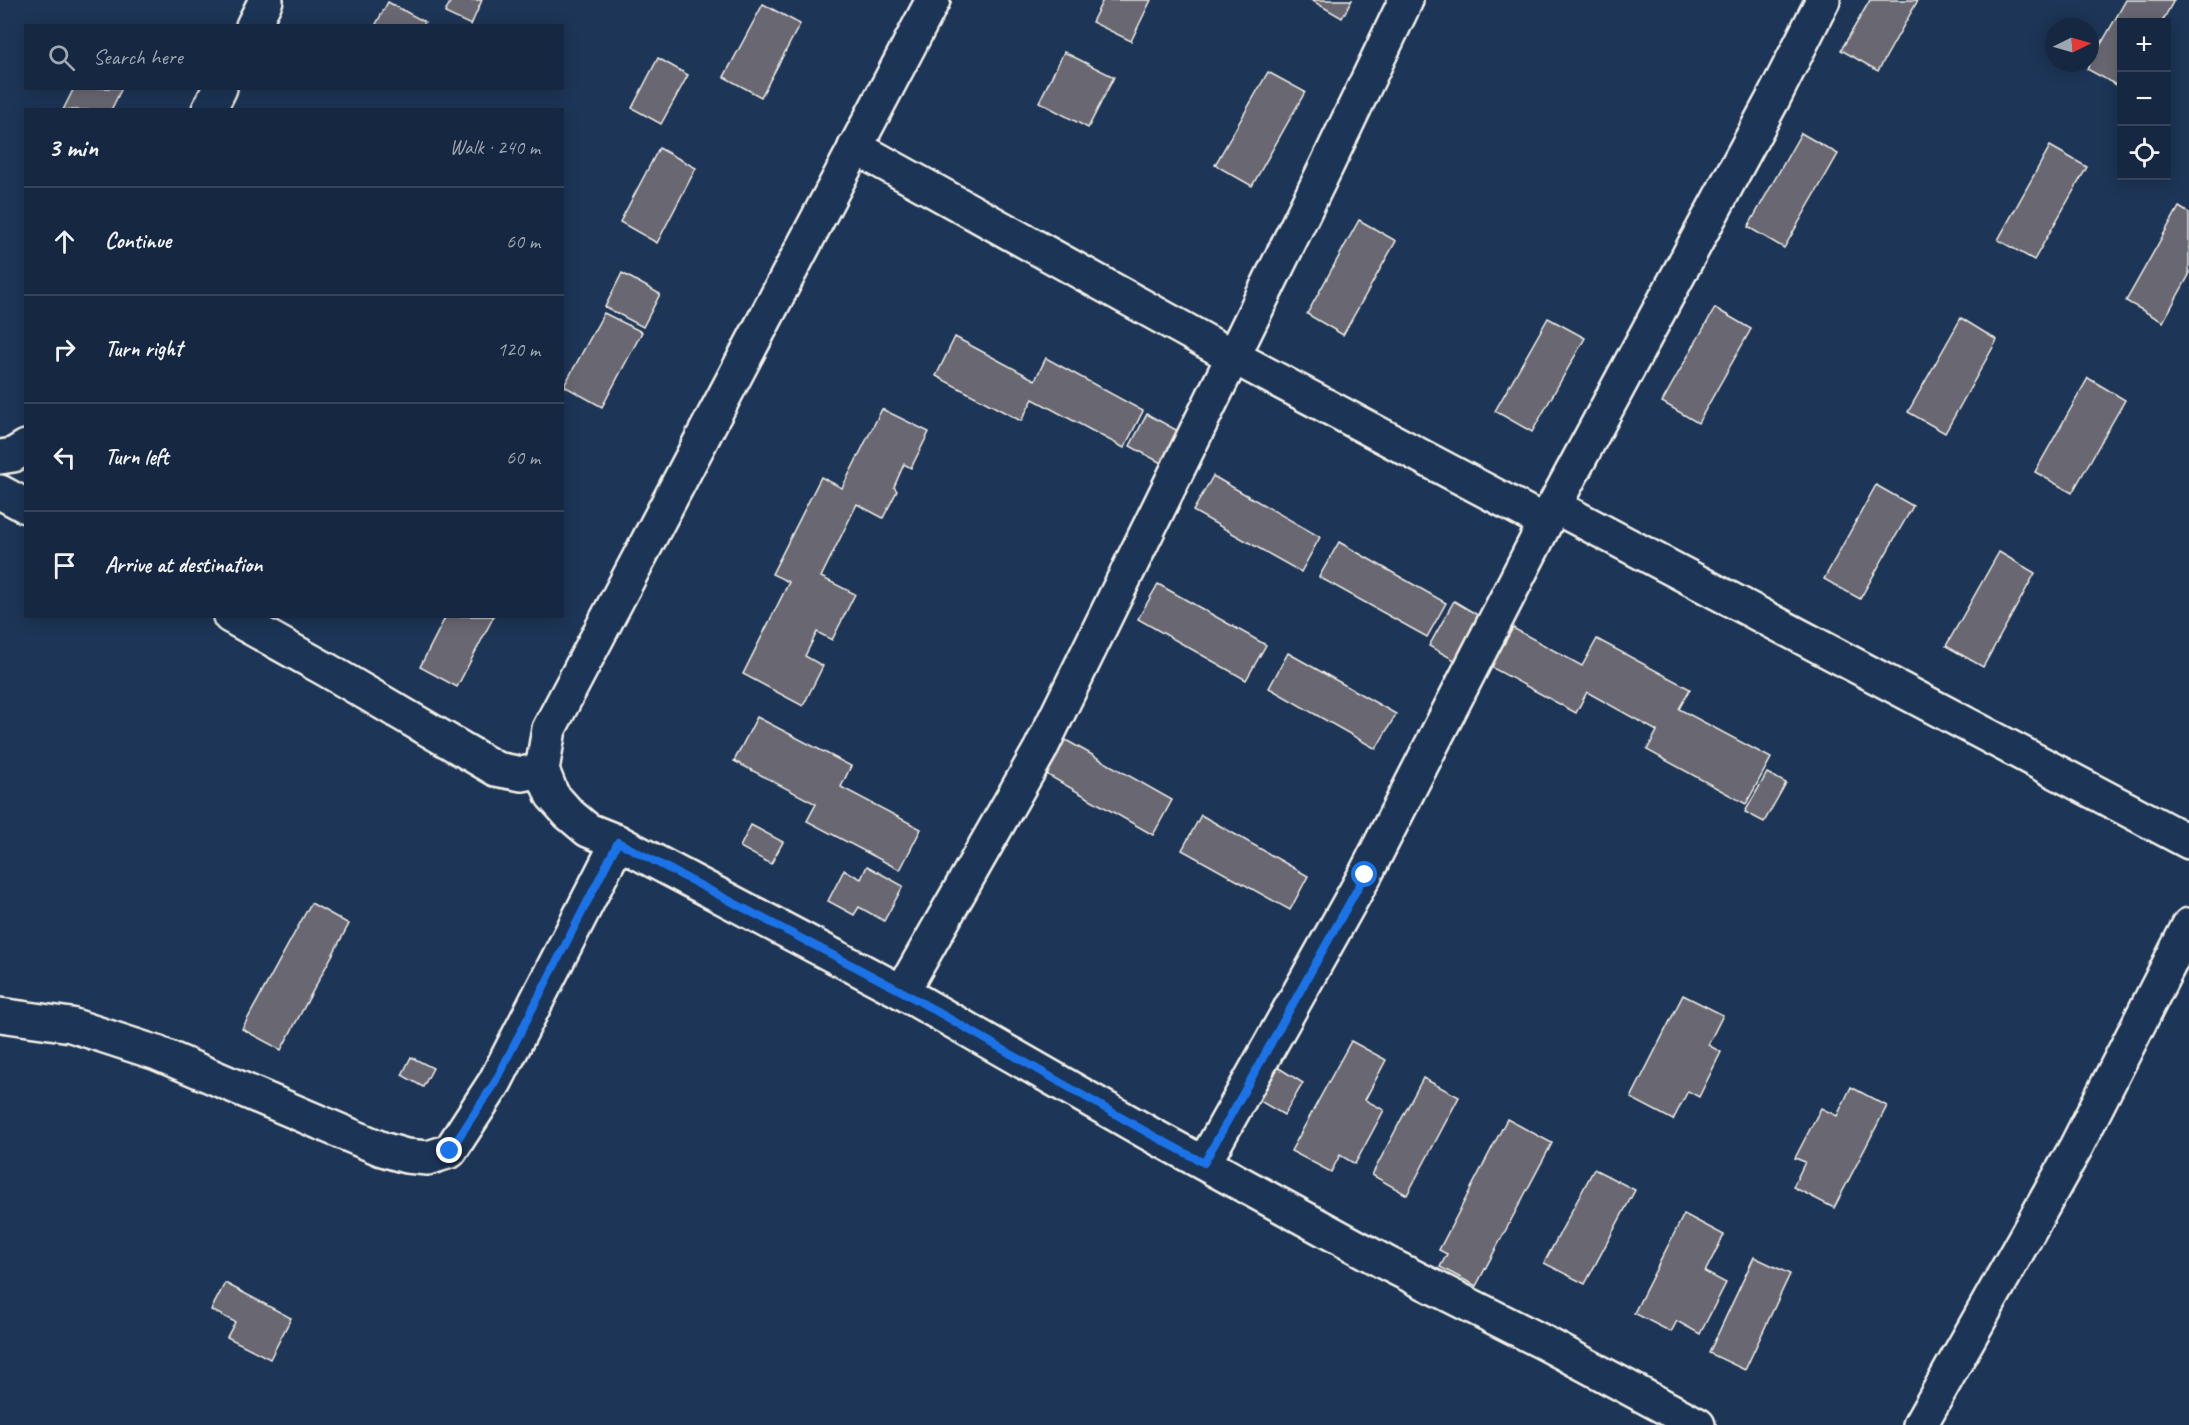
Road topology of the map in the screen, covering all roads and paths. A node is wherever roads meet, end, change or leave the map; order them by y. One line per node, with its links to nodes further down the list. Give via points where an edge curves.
1 (266, 0): 5 (street)
2 (933, 0): 8 (street)
3 (1406, 0): 9 (street)
4 (1823, 0): 14 (street)
5 (254, 24)
6 (219, 90): 7 (street)
7 (210, 108)
8 (855, 147): 9 (street); 16 (street, via 549,729)
9 (1234, 357): 14 (street); 20 (street, via 1040,750)
10 (24, 448): 11 (street)
11 (0, 457)
12 (0, 492): 13 (street)
13 (24, 505)
14 (1550, 514): 18 (street); 22 (street, via 1365,875)
15 (234, 618): 16 (street, via 496,769 522,774)
16 (542, 770): 17 (street, via 552,795 569,814 588,830)
17 (618, 842): 20 (street); 21 (street, via 495,1082 450,1151 428,1158 382,1149 157,1053 71,1025)
18 (2189, 842)
19 (2189, 925): 24 (street, via 2076,1146)
20 (903, 992): 22 (street)
21 (0, 1015)
22 (1204, 1163): 23 (street, via 1386,1263)
23 (1698, 1425)
24 (1920, 1425)

